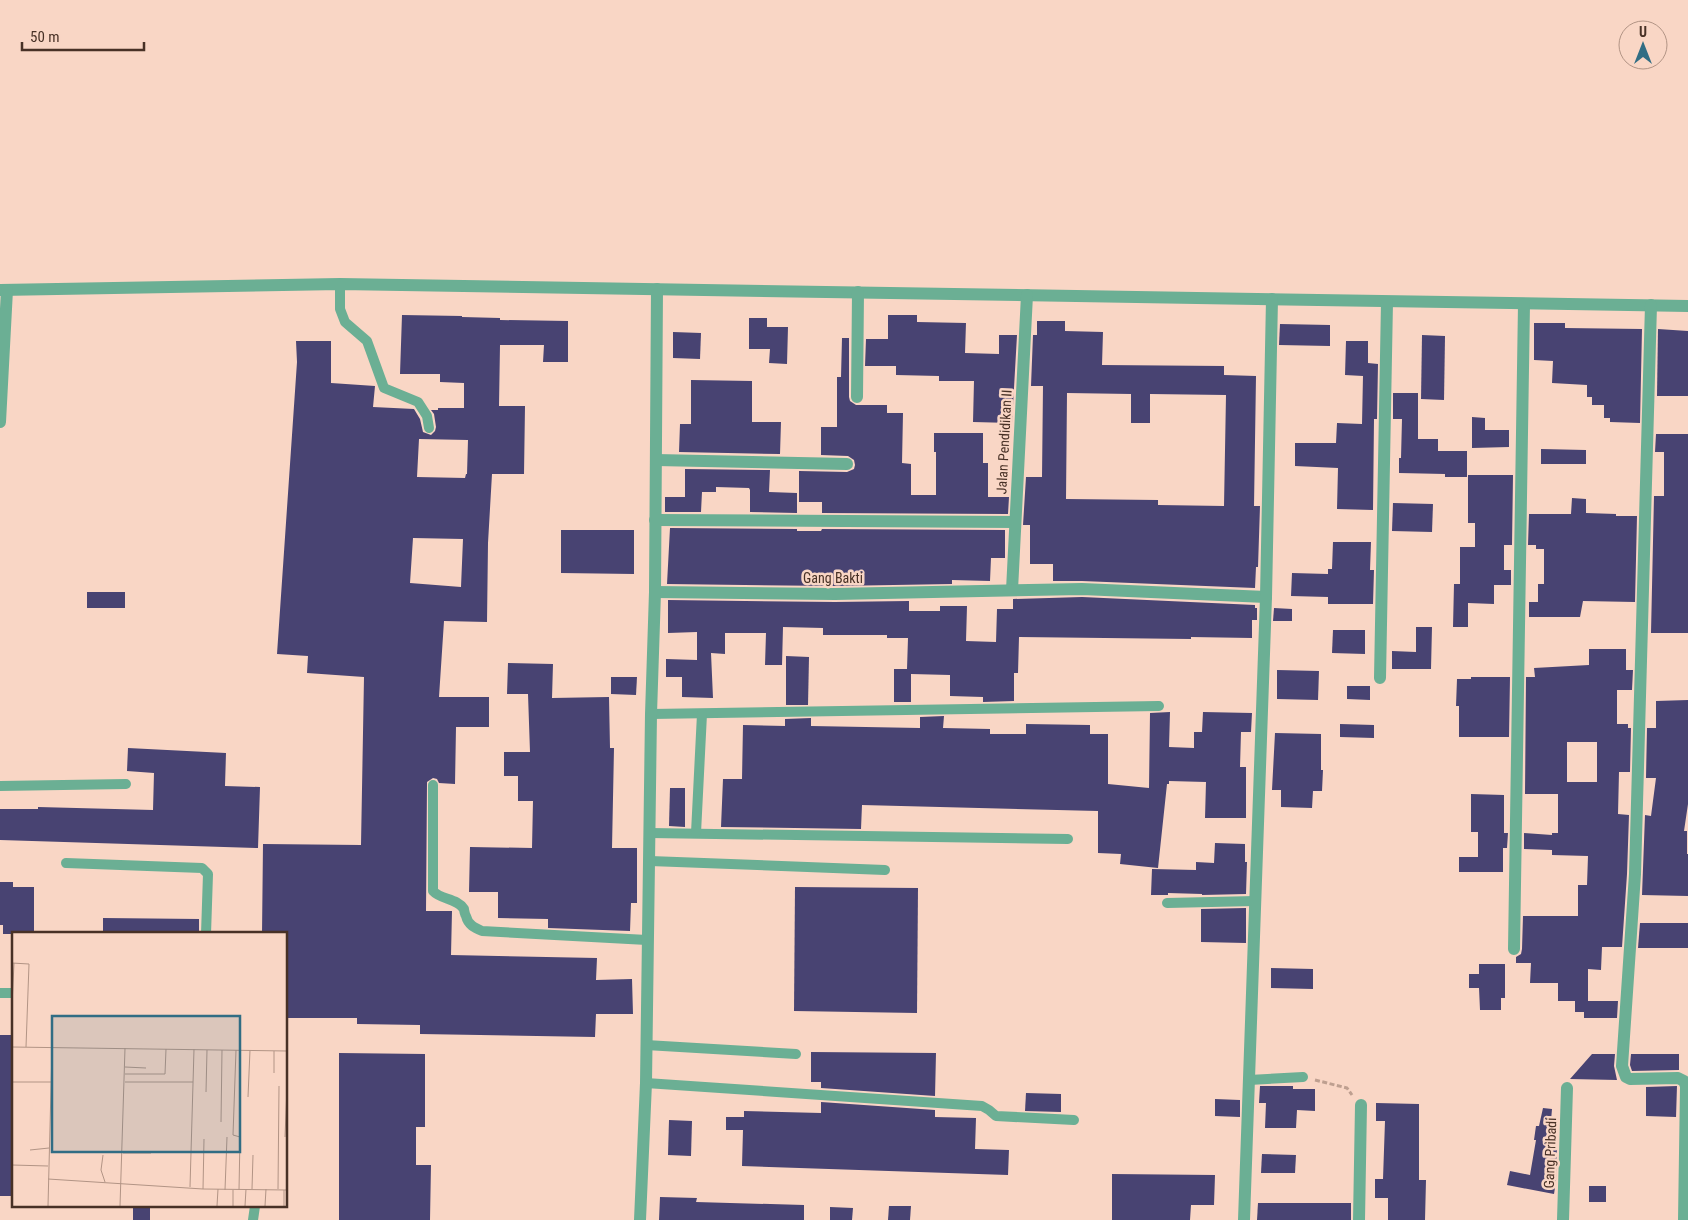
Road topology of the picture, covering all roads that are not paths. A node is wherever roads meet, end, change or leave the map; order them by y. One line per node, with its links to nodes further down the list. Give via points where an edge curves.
1 (340, 284): 2 (street); 3 (street); 13 (lane, via 340,309 345,322 367,341 384,388 418,402 427,416)
2 (657, 289): 4 (street); 14 (street)
3 (4, 290): 12 (street)
4 (858, 292): 5 (street); 11 (street)
5 (1027, 295): 6 (street); 17 (street, Jalan Pendidikan II)
6 (1272, 299): 7 (street); 20 (street)
7 (1387, 302): 8 (street); 21 (street)
8 (1524, 304): 9 (street); 38 (street)
9 (1651, 305): 10 (street); 51 (street, via 1635,874 1622,1066 1626,1078 1630,1079 1678,1078 1684,1081)
10 (1688, 306)
11 (857, 397)
12 (0, 422)
13 (429, 428)
14 (656, 460): 15 (street); 16 (street)
15 (847, 464)
16 (655, 520): 17 (street); 19 (street)
17 (1015, 522): 18 (street, Jalan Pendidikan II)
18 (1012, 590): 19 (street, Gang Bakti, via 835,594); 20 (street, Gang Bakti, via 1082,589)
19 (655, 592): 23 (street)
20 (1266, 597): 34 (street)
21 (1380, 678)
22 (1159, 706): 24 (lane)
23 (651, 714): 24 (lane); 28 (street)
24 (702, 714): 29 (lane)
25 (126, 784): 26 (lane)
26 (0, 786)
27 (433, 786): 37 (lane, via 433,892 464,909 466,919 474,928)
28 (650, 833): 29 (lane); 31 (street)
29 (696, 833): 30 (lane)
30 (1068, 839)
31 (650, 861): 33 (lane); 37 (street)
32 (66, 863): 36 (lane, via 202,868 208,874)
33 (885, 870)
34 (1255, 901): 35 (lane); 42 (street)
35 (1167, 903)
36 (206, 932)
37 (648, 940): 39 (street)
38 (1514, 949)
39 (646, 1045): 40 (lane); 43 (street)
40 (796, 1054)
41 (1303, 1077): 42 (lane)
42 (1249, 1080): 48 (street)
43 (646, 1083): 46 (lane, via 982,1106 996,1116); 47 (street)
44 (1567, 1088): 50 (street, Gang Pribadi)
45 (1361, 1105): 49 (street)
46 (1074, 1120)
47 (640, 1220)
48 (1244, 1220)
49 (1359, 1220)
50 (1563, 1220)
51 (1684, 1220)

